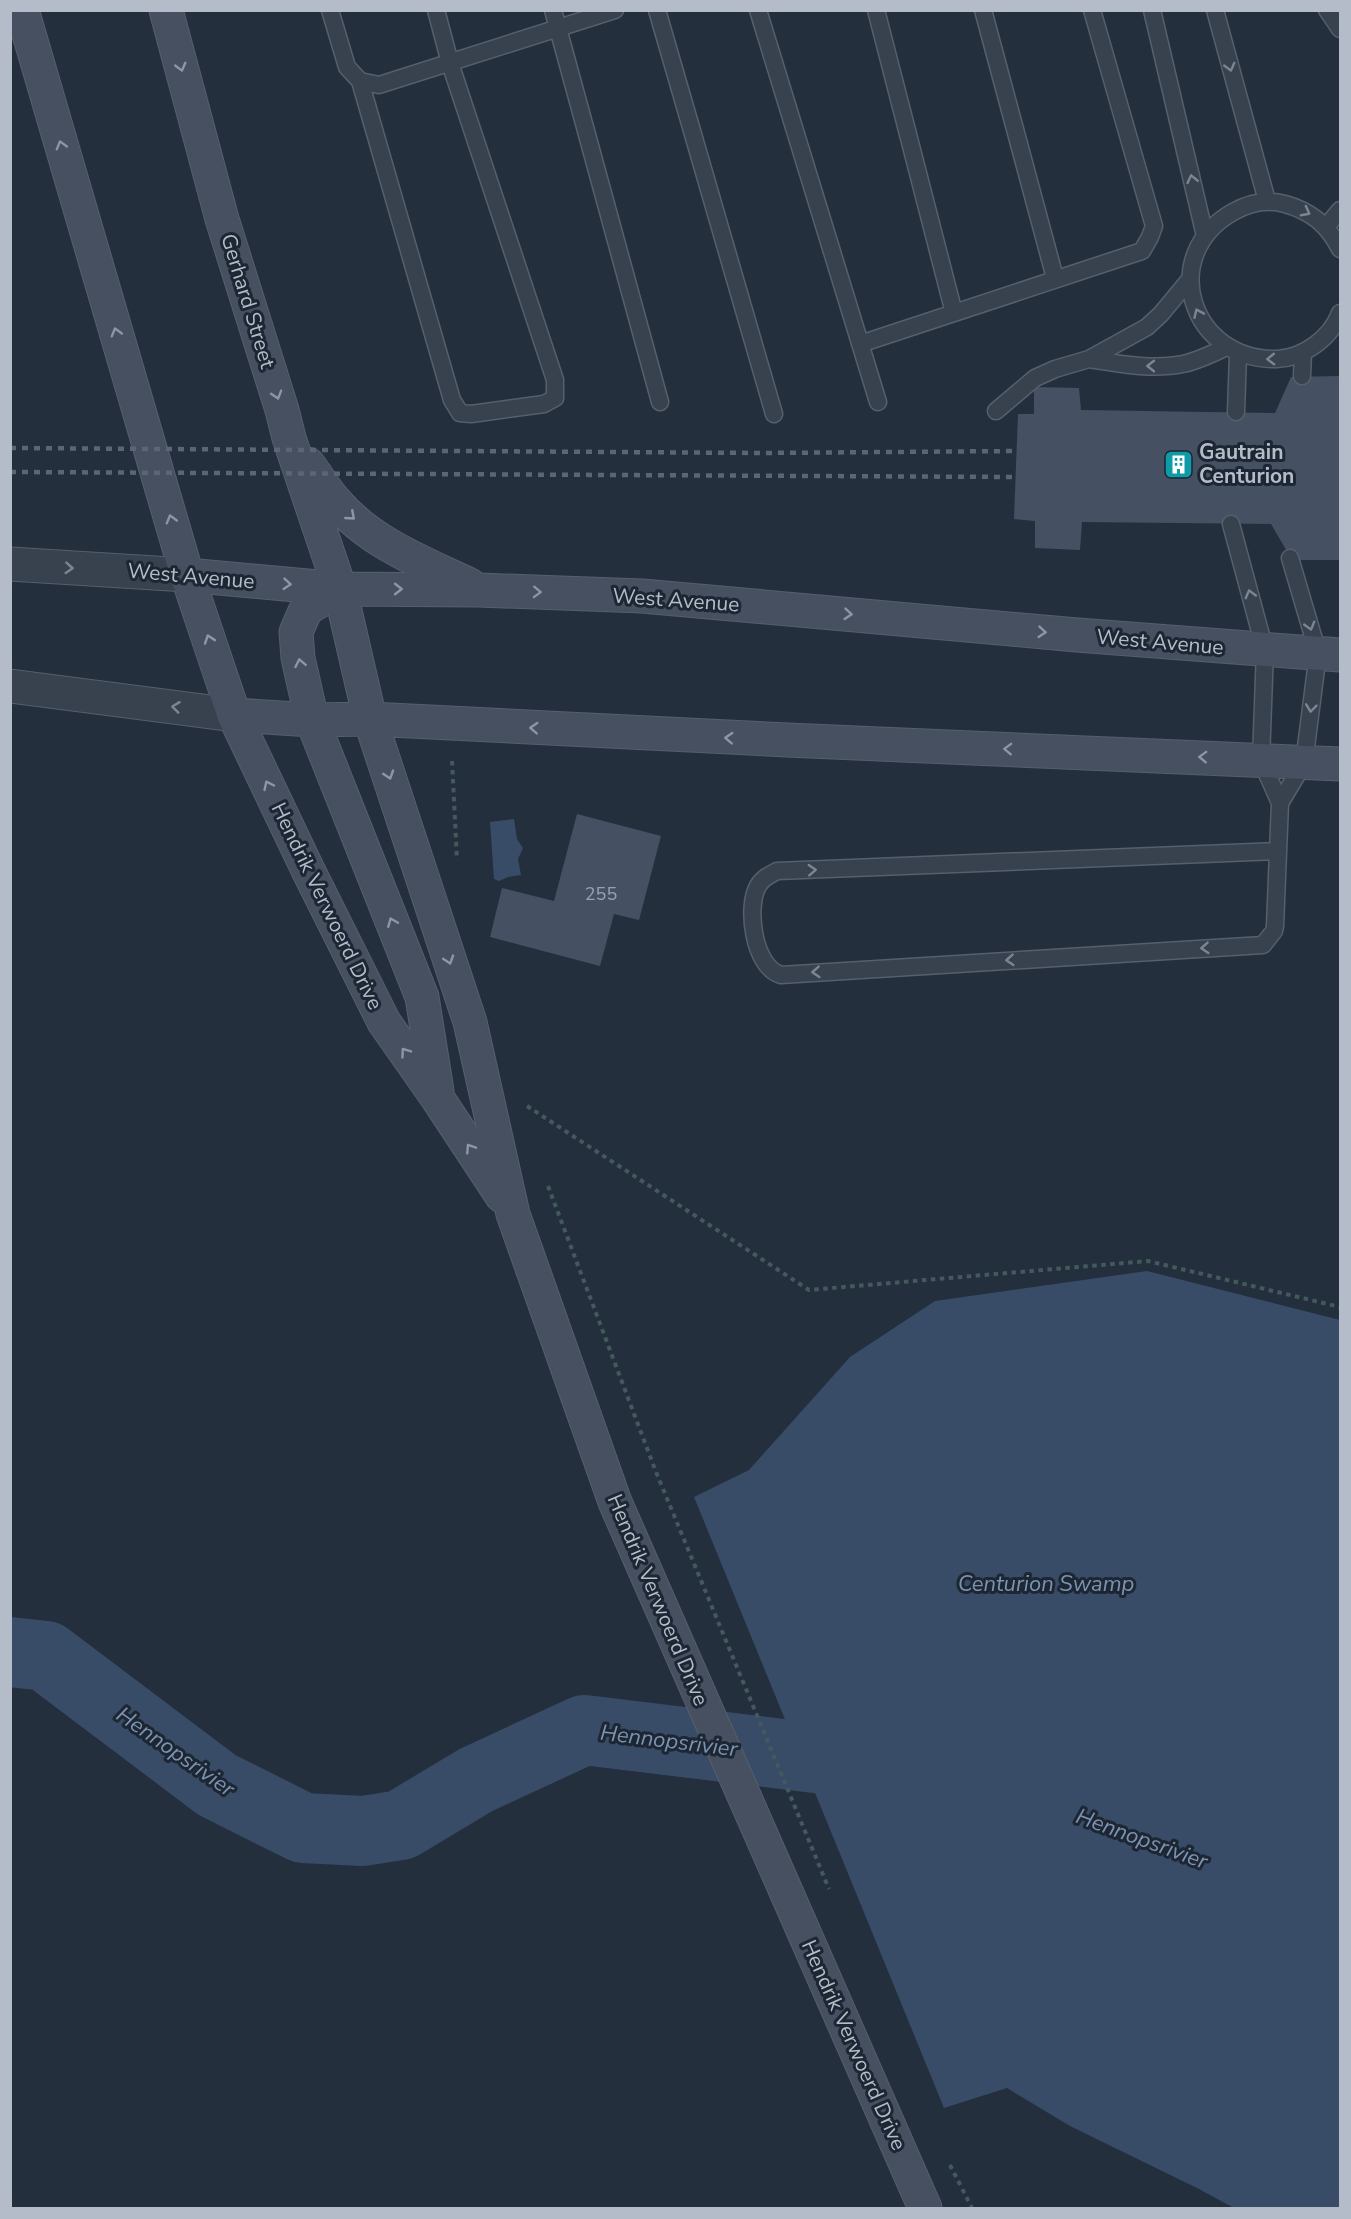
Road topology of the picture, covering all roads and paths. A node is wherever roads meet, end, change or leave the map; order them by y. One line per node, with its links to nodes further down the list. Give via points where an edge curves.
1 (22, 10): 41 (street, one-way to 1)
2 (166, 10): 37 (street, Gerhard Street, one-way to 37, via 222,219)
3 (330, 10): 18 (lane, via 347,67)
4 (436, 10): 17 (lane)
5 (553, 10): 15 (lane)
6 (615, 10): 15 (lane)
7 (657, 10): 36 (lane)
8 (758, 10): 27 (lane)
9 (876, 10): 25 (lane)
10 (983, 10): 23 (lane)
11 (1092, 10): 23 (lane, via 1154,226 1142,251)
12 (1152, 10): 21 (lane, one-way to 12)
13 (1215, 10): 19 (lane, one-way to 19)
14 (1328, 10): 16 (lane)
15 (558, 27): 17 (lane); 32 (lane)
16 (1341, 29)
17 (450, 63): 18 (lane, via 379,85); 18 (lane, via 555,380 555,398 544,404 471,414 460,413 452,400)
18 (360, 81)
19 (1267, 201): 20 (lane, one-way to 20, via 1299,208 1313,216); 21 (lane, via 1242,207 1222,219)
20 (1335, 218): 22 (lane)
21 (1206, 236): 24 (lane, via 1195,256)
22 (1341, 249)
23 (1055, 278): 25 (lane)
24 (1190, 279): 28 (lane, one-way to 24, via 1218,342 1203,324); 30 (lane, via 1147,327)
25 (954, 313): 27 (lane)
26 (1341, 313): 29 (lane, via 1329,332)
27 (860, 344): 33 (lane)
28 (1233, 350): 29 (lane, one-way to 28, via 1282,359 1259,359); 30 (lane, one-way to 30, via 1167,366); 35 (lane)
29 (1303, 352): 31 (lane)
30 (1089, 359): 34 (lane, via 1035,378)
31 (1302, 376)
32 (660, 402)
33 (878, 402)
34 (996, 411)
35 (1236, 412)
36 (774, 414)
37 (289, 438): 42 (street, Gerhard Street); 43 (street, one-way to 43, via 337,503 372,534 415,560)
38 (1231, 524): 44 (lane, one-way to 38)
39 (1290, 558): 45 (lane, one-way to 45)
40 (10, 564): 41 (street, West Avenue, one-way to 41)
41 (187, 575): 42 (street, West Avenue, one-way to 42); 47 (street, Hendrik Verwoerd Drive, one-way to 41)
42 (340, 590): 43 (street, West Avenue, one-way to 43); 48 (street, Hendrik Verwoerd Drive); 49 (street, one-way to 42, via 296,632 306,609)
43 (479, 590): 44 (street, West Avenue, one-way to 44, via 642,596)
44 (1265, 650): 45 (street, West Avenue); 50 (lane)
45 (1329, 654): 52 (lane, one-way to 52)
46 (10, 686): 47 (street, one-way to 46)
47 (234, 714): 49 (street); 57 (street, Hendrik Verwoerd Drive, one-way to 47, via 384,1023)
48 (370, 719): 49 (street); 50 (street, one-way to 48); 60 (street, Hendrik Verwoerd Drive, one-way to 60, via 470,1022)
49 (312, 720): 57 (street, one-way to 49, via 422,997)
50 (1261, 760): 52 (street); 54 (lane)
51 (464, 761): 56 (path, via 452,760)
52 (1304, 763): 53 (street); 54 (lane)
53 (1341, 764)
54 (1280, 804): 55 (lane)
55 (1278, 851): 55 (lane, one-way to 55, via 1275,926 1263,945 781,975 766,966 757,948 753,902 758,885 777,871)
56 (458, 864)
57 (438, 1099): 60 (street, Hendrik Verwoerd Drive, one-way to 57)
58 (524, 1104): 61 (path, via 809,1290 1148,1261)
59 (547, 1186): 62 (path, via 656,1472)
60 (513, 1214): 64 (street, Hendrik Verwoerd Drive, via 615,1502)
61 (1341, 1307)
62 (830, 1891)
63 (947, 2160): 65 (path)
64 (925, 2208)
65 (972, 2208)

